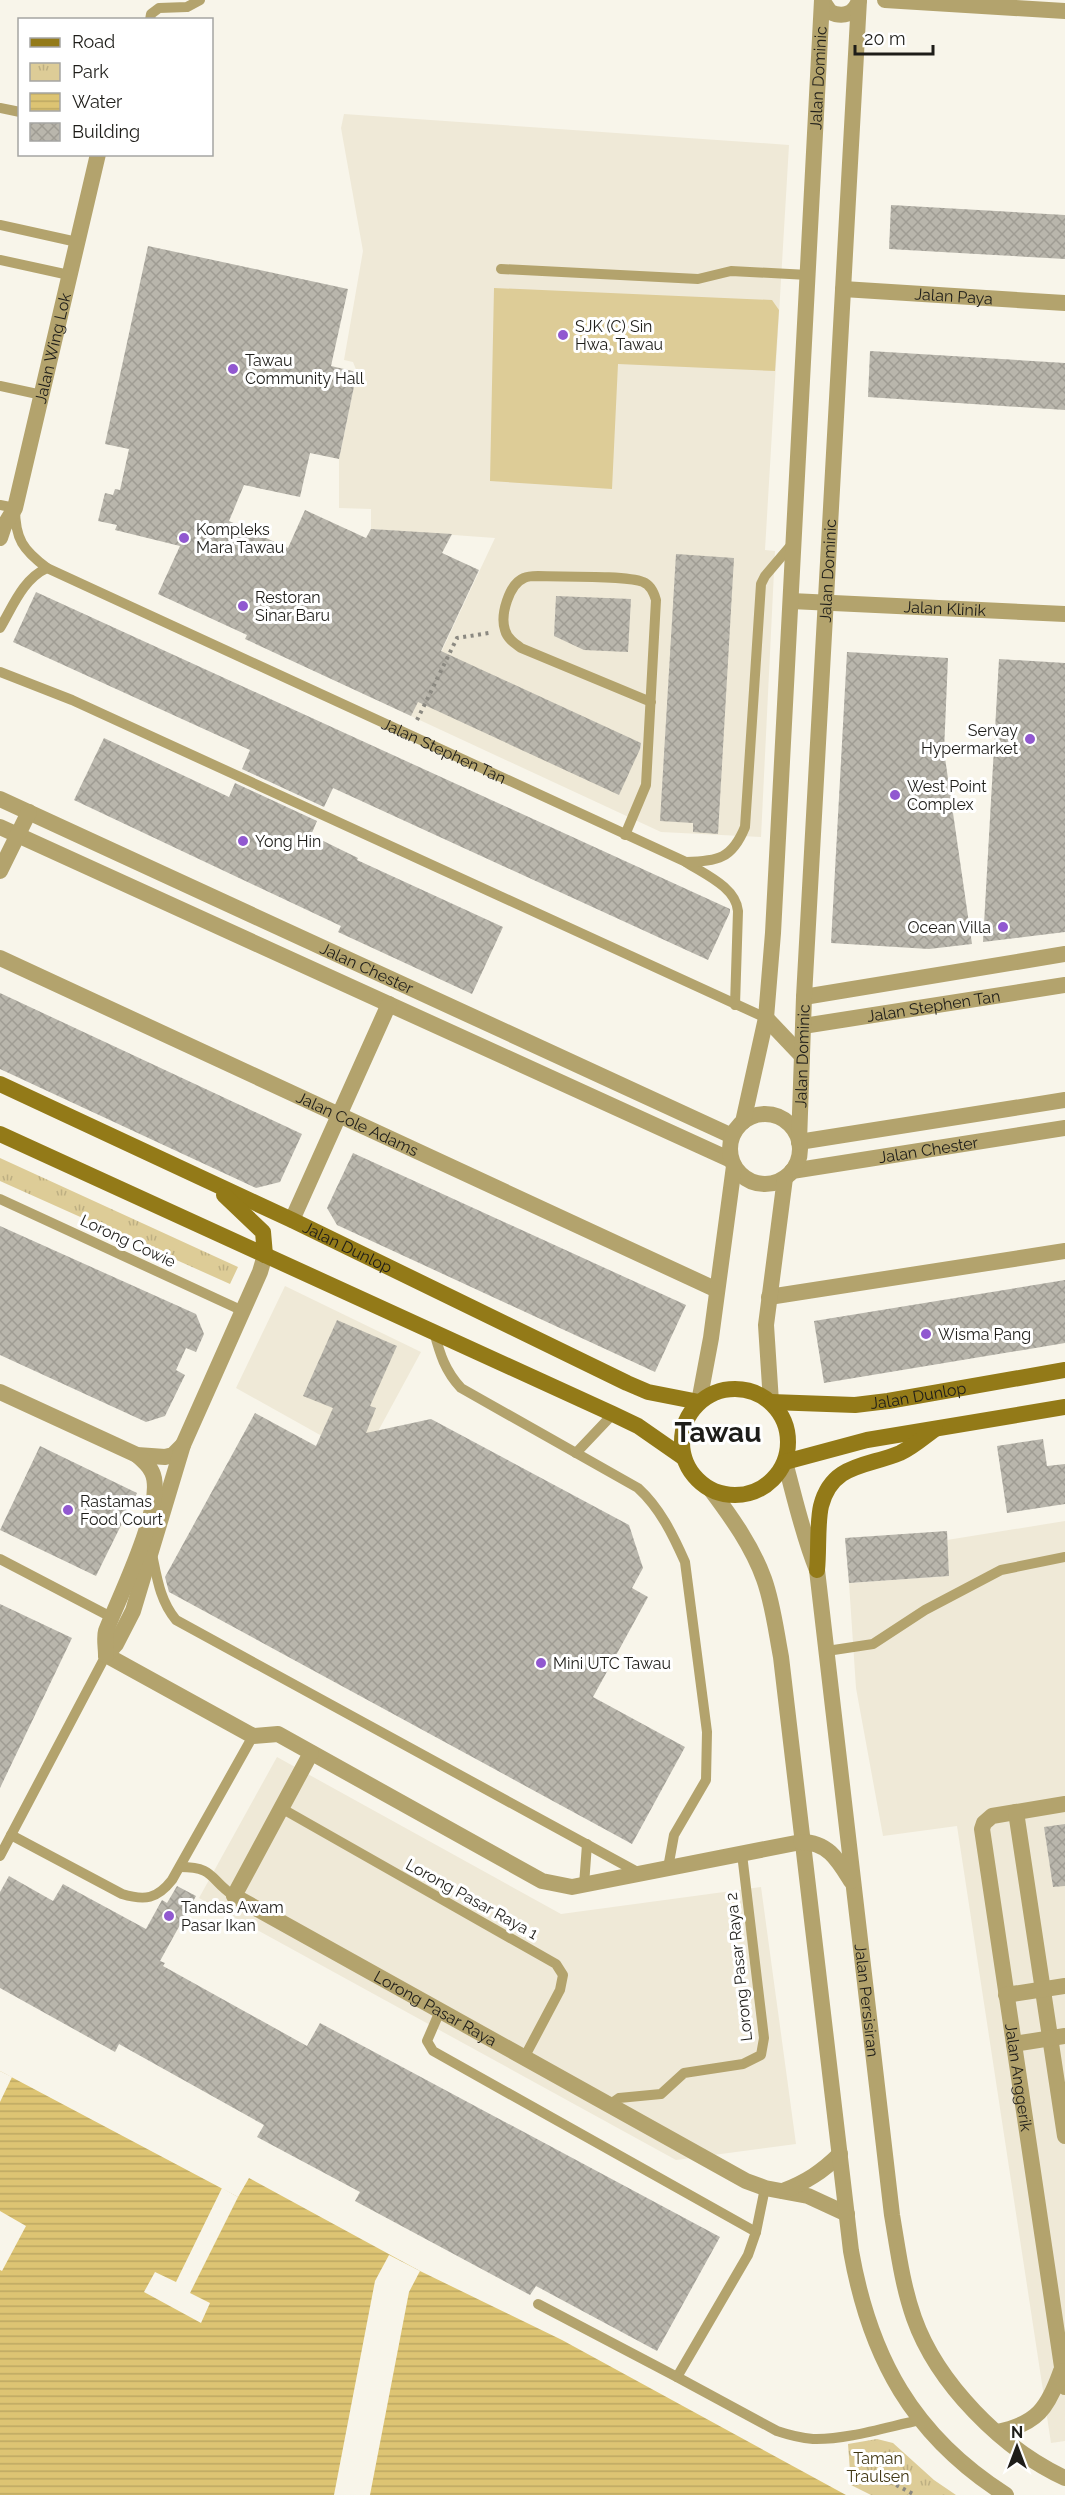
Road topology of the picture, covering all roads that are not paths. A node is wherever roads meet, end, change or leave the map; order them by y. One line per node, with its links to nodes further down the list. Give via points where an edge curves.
1 (200, 0): 6 (lane, via 187,7 159,8)
2 (822, 0): 3 (street, via 830,12 843,15 854,10); 15 (street, Jalan Dominic)
3 (859, 0): 16 (street, Jalan Dominic)
4 (885, 0): 5 (street)
5 (1065, 11)
6 (150, 18)
7 (0, 108): 8 (lane)
8 (18, 112)
9 (98, 156): 11 (street, Jalan Wing Lok)
10 (0, 225): 11 (lane)
11 (77, 242): 14 (street, Jalan Wing Lok)
12 (0, 260): 14 (lane)
13 (501, 269): 15 (lane, via 698,279 731,271)
14 (69, 275): 19 (street, Jalan Wing Lok)
15 (808, 275): 22 (street, Jalan Dominic)
16 (843, 289): 17 (street, Jalan Paya); 25 (street, Jalan Dominic)
17 (1065, 303)
18 (0, 386): 19 (lane)
19 (42, 395): 20 (street, Jalan Wing Lok)
20 (8, 507): 21 (street, Jalan Wing Lok); 23 (lane, Jalan Stephen Tan, via 21,543)
21 (0, 538)
22 (794, 541): 24 (street, Jalan Dominic); 35 (lane, via 761,584 745,827 738,845 723,856)
23 (47, 568): 27 (lane, via 25,585); 33 (lane, Jalan Stephen Tan)
24 (791, 601): 25 (street, Jalan Klinik); 43 (street, Jalan Dominic)
25 (825, 602): 26 (street, Jalan Klinik); 40 (street, Jalan Dominic)
26 (1065, 614)
27 (0, 628)
28 (0, 672): 42 (lane, via 72,700)
29 (651, 702): 29 (lane, via 521,648 505,631 504,612 511,590 524,578 538,576 642,581 648,585 656,600); 33 (lane, via 646,785)
30 (0, 799): 31 (street, Jalan Chester)
31 (29, 812): 34 (street); 52 (street, Jalan Chester)
32 (0, 827): 34 (street, Jalan Chester)
33 (625, 835): 35 (lane, Jalan Stephen Tan)
34 (18, 836): 36 (street); 41 (street, Jalan Chester)
35 (686, 862): 42 (lane, Jalan Stephen Tan, via 731,893 737,903)
36 (0, 871)
37 (1065, 954): 40 (street, Jalan Stephen Tan)
38 (0, 958): 48 (street, Jalan Cole Adams)
39 (1065, 985): 44 (street, Jalan Stephen Tan)
40 (804, 997): 44 (street, Jalan Dominic)
41 (389, 1004): 48 (street); 54 (street, Jalan Chester)
42 (735, 1005): 43 (lane)
43 (766, 1018): 45 (street); 49 (street, Jalan Dominic)
44 (803, 1026): 45 (street, Jalan Dominic)
45 (802, 1056): 53 (street, Jalan Dominic)
46 (0, 1084): 56 (main road, Jalan Dunlop)
47 (1065, 1100): 53 (street, Jalan Chester)
48 (340, 1115): 58 (street); 61 (street, Jalan Cole Adams)
49 (743, 1122): 52 (street); 53 (street, via 753,1116 777,1116 795,1131)
50 (1065, 1128): 55 (street, Jalan Chester)
51 (0, 1134): 60 (main road)
52 (732, 1136): 54 (street)
53 (799, 1142): 55 (street, via 798,1162)
54 (732, 1163): 55 (street, via 751,1182 774,1183); 61 (street)
55 (788, 1174): 62 (street)
56 (210, 1182): 58 (main road, Jalan Dunlop); 60 (main road, via 263,1232)
57 (0, 1198): 63 (lane, Lorong Cowie)
58 (292, 1220): 67 (main road, Jalan Dunlop, via 627,1383 648,1392)
59 (1065, 1251): 62 (street)
60 (265, 1256): 63 (street); 64 (main road)
61 (717, 1290): 67 (street)
62 (769, 1297): 68 (street, via 766,1353)
63 (243, 1311): 72 (street)
64 (434, 1332): 70 (main road); 73 (lane, via 443,1363 461,1388)
65 (1065, 1370): 68 (main road, Jalan Dunlop, via 877,1403)
66 (0, 1392): 74 (street)
67 (699, 1402): 68 (main road, via 727,1389 758,1393); 75 (main road, via 683,1428)
68 (771, 1402): 76 (main road, via 788,1430)
69 (1065, 1407): 71 (main road)
70 (613, 1414): 73 (lane); 75 (main road)
71 (938, 1427): 76 (main road, via 849,1444); 81 (main road, via 907,1450 850,1468 833,1481 820,1509)
72 (183, 1446): 74 (street, via 165,1457); 78 (street)
73 (576, 1453): 96 (lane, via 638,1488 651,1500 685,1562 708,1759 706,1780 674,1835)
74 (137, 1455): 82 (street, via 153,1474 154,1500)
75 (684, 1458): 77 (main road, via 699,1482)
76 (784, 1462): 77 (main road, via 776,1477 762,1488 737,1495); 81 (street, Jalan Persisiran, via 805,1542)
77 (711, 1490): 91 (street, via 751,1549 773,1611)
78 (151, 1551): 84 (street, via 126,1626); 92 (lane, via 162,1596 176,1620)
79 (1065, 1557): 83 (lane, via 1001,1570 925,1610 873,1644)
80 (0, 1559): 82 (lane)
81 (817, 1570): 83 (street, Jalan Persisiran)
82 (113, 1618): 84 (street, via 106,1633)
83 (827, 1651): 98 (street, Jalan Persisiran)
84 (106, 1654): 85 (street); 90 (lane)
85 (253, 1736): 86 (street, via 278,1734); 95 (lane)
86 (311, 1753): 88 (street); 99 (street, via 542,1881 572,1887)
87 (1065, 1804): 89 (street, Jalan Anggerik)
88 (281, 1808): 100 (street); 107 (lane, Lorong Pasar Raya 1, via 556,1964 562,1975 560,1990)
89 (1016, 1812): 102 (street); 103 (street, Jalan Anggerik, via 992,1816 982,1829)
90 (11, 1835): 94 (lane); 95 (lane, via 138,1899 152,1898 164,1890)
91 (801, 1842): 93 (street); 98 (street, via 828,1850); 110 (street)
92 (587, 1844): 97 (lane); 99 (lane)
93 (742, 1854): 96 (street); 108 (lane, Lorong Pasar Raya 2, via 764,2038 761,2055 743,2064 684,2073 660,2094 619,2098)
94 (0, 1856)
95 (180, 1867): 100 (lane, via 202,1868)
96 (668, 1868): 97 (street)
97 (641, 1874): 99 (street)
98 (854, 1884): 120 (street, Jalan Persisiran, via 892,2215 904,2286 935,2362 962,2398)
99 (584, 1885)
100 (234, 1896): 104 (street, Lorong Pasar Raya)
101 (1065, 1986): 102 (street)
102 (1043, 1990): 103 (street); 105 (street)
103 (1006, 1995): 106 (street, Jalan Anggerik)
104 (440, 2011): 107 (street, Lorong Pasar Raya); 114 (lane, via 427,2041 433,2051)
105 (1058, 2037): 106 (street); 109 (street)
106 (1014, 2044): 116 (street, Jalan Anggerik)
107 (524, 2058): 108 (street, Lorong Pasar Raya)
108 (609, 2105): 111 (street, Lorong Pasar Raya)
109 (1065, 2136)
110 (840, 2154): 112 (street, via 822,2172); 113 (street)
111 (765, 2188): 112 (street, Lorong Pasar Raya); 114 (lane)
112 (782, 2191): 113 (street, Lorong Pasar Raya, via 826,2202)
113 (847, 2214): 119 (street, via 858,2290 873,2338)
114 (756, 2232): 117 (lane, via 748,2255)
115 (538, 2304): 117 (lane)
116 (1062, 2368): 118 (street, Jalan Anggerik); 120 (street, via 1046,2407 1033,2420)
117 (677, 2377): 119 (lane, via 777,2431 794,2436 841,2436)
118 (1065, 2387)
119 (920, 2420): 122 (street, via 945,2448)
120 (998, 2432): 121 (street, Jalan Persisiran, via 1030,2458)
121 (1065, 2478)
122 (1006, 2495)

